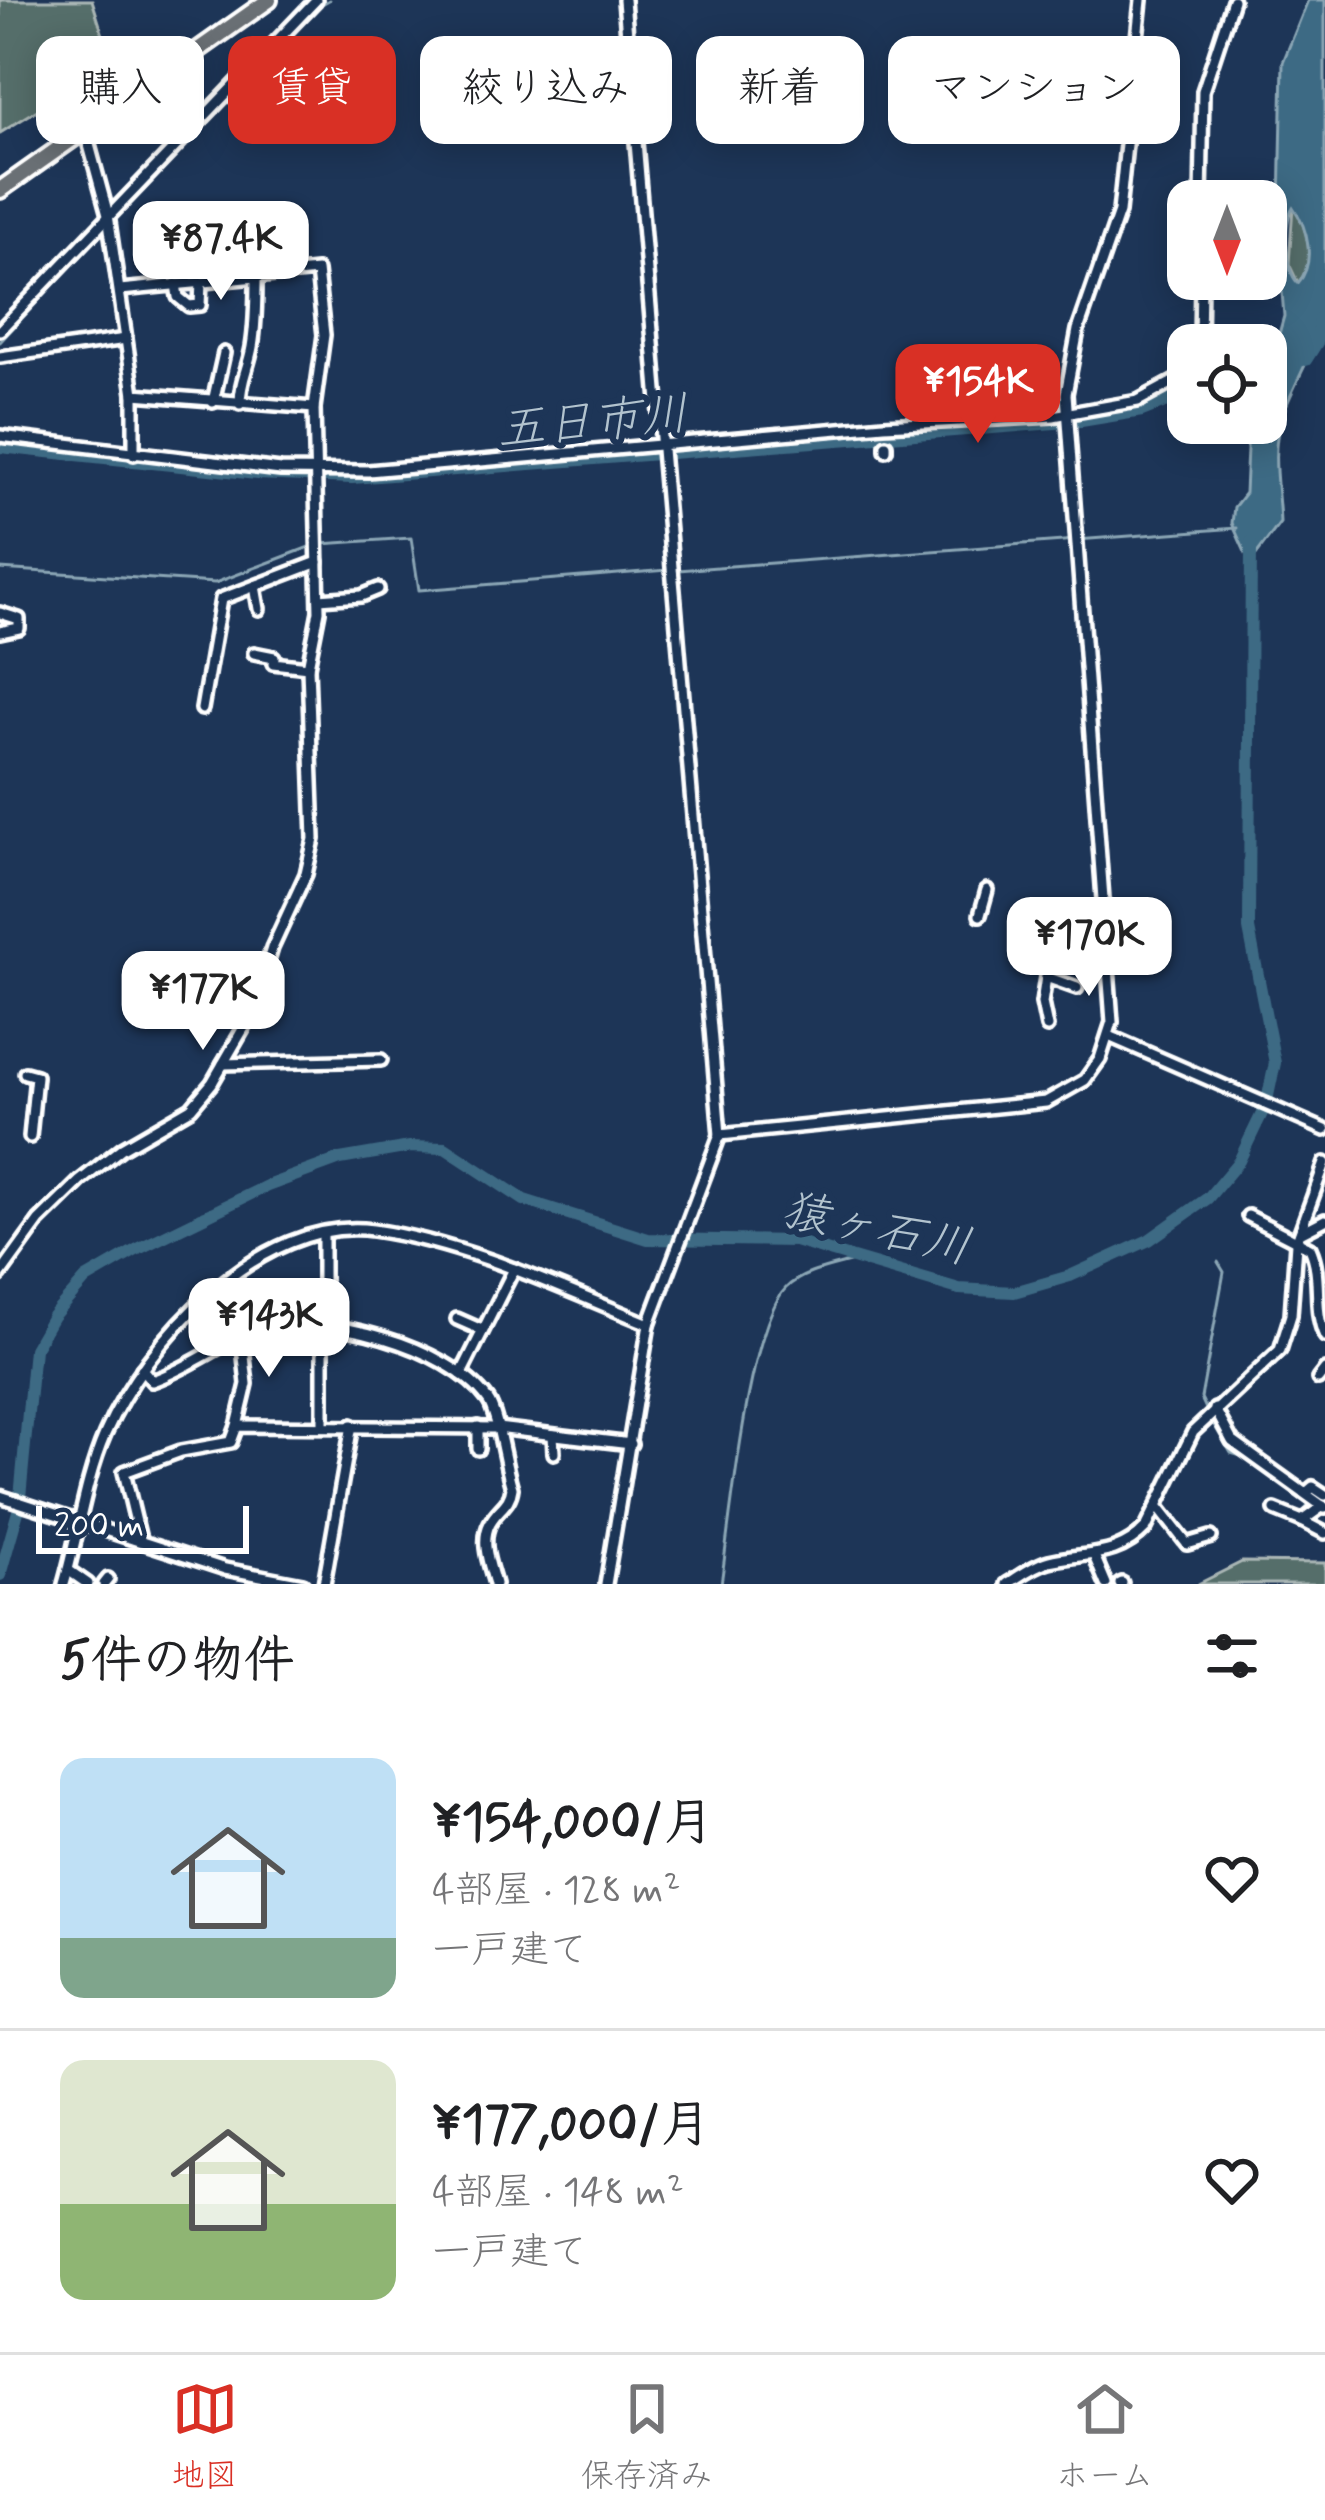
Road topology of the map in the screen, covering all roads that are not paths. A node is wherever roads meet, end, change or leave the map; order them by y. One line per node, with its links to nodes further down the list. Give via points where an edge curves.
1 (268, 0): 6 (highway)
2 (316, 0): 11 (street)
3 (624, 0): 27 (street)
4 (1141, 0): 25 (street, via 1119,212 1078,330)
5 (1233, 0): 9 (street, via 1203,91)
6 (204, 45)
7 (65, 144): 10 (highway)
8 (89, 144): 11 (street)
9 (1201, 180)
10 (0, 190)
11 (108, 215): 15 (street); 16 (street)
12 (256, 277): 13 (street); 23 (street); 24 (street, via 317,271 324,335)
13 (201, 282): 14 (street); 14 (street, via 200,305 189,306)
14 (176, 284): 15 (street)
15 (120, 290): 17 (street)
16 (0, 330)
17 (126, 339): 19 (street); 21 (street)
18 (224, 352): 22 (street)
19 (0, 357)
20 (1167, 385): 25 (street, via 1138,401)
21 (134, 394): 22 (street); 28 (street)
22 (213, 402): 23 (street)
23 (240, 404): 24 (street)
24 (314, 408): 29 (street)
25 (1065, 415): 27 (street); 44 (street, via 1112,966)
26 (0, 436): 28 (street)
27 (662, 445): 29 (street); 49 (street)
28 (134, 454): 29 (street)
29 (317, 472): 30 (street)
30 (318, 562): 31 (street); 33 (street)
31 (255, 586): 34 (street); 39 (street, via 221,598)
32 (378, 589): 33 (street)
33 (319, 599): 38 (street)
34 (259, 609)
35 (0, 613): 36 (street, via 19,619 20,628)
36 (0, 632)
37 (254, 653): 38 (street)
38 (308, 667): 46 (street, via 310,856 253,1012)
39 (202, 709)
40 (987, 890): 41 (street)
41 (980, 914)
42 (1077, 988): 43 (street, via 1046,977)
43 (1047, 1027)
44 (1109, 1036): 48 (street); 49 (street, via 1085,1081 1046,1102)
45 (381, 1060): 46 (street)
46 (223, 1064): 57 (street, via 191,1108 80,1181)
47 (25, 1073): 50 (street, via 36,1076)
48 (1325, 1130)
49 (720, 1135): 60 (street)
50 (30, 1137)
51 (1325, 1163): 55 (street)
52 (1248, 1216): 55 (street)
53 (1325, 1220): 55 (street)
54 (323, 1234): 56 (street, via 369,1230); 61 (street); 65 (street, via 280,1247 215,1290)
55 (1298, 1238): 59 (street, via 1313,1255); 67 (street, via 1280,1350)
56 (514, 1269): 60 (street); 63 (street)
57 (0, 1275)
58 (457, 1319): 63 (street)
59 (1322, 1320): 62 (street)
60 (649, 1324): 74 (street)
61 (323, 1326): 64 (street, via 274,1327); 66 (street, via 375,1335); 68 (street)
62 (1325, 1336)
63 (483, 1337): 66 (street)
64 (242, 1338): 65 (street, via 152,1381); 70 (street, via 247,1384)
65 (142, 1370): 81 (street, via 103,1440)
66 (461, 1374): 72 (street, via 492,1406)
67 (1215, 1408): 78 (street, via 1232,1441); 79 (street, via 1193,1432)
68 (323, 1424): 69 (street); 70 (street)
69 (352, 1425): 71 (street); 91 (street)
70 (237, 1426): 85 (street, via 231,1442 124,1472)
71 (478, 1427): 72 (street); 75 (street)
72 (497, 1428): 73 (street); 92 (street, via 512,1488 489,1524 485,1550)
73 (553, 1435): 74 (street); 76 (street)
74 (631, 1444): 93 (street)
75 (478, 1449)
76 (554, 1453)
77 (0, 1496): 81 (street)
78 (1324, 1503): 82 (street)
79 (1158, 1508): 84 (street, via 1187,1544); 86 (street, via 1135,1540)
80 (1275, 1510): 82 (street)
81 (78, 1521): 85 (street); 87 (street)
82 (1302, 1521): 83 (street)
83 (1325, 1534)
84 (1211, 1537)
85 (140, 1539): 90 (street, via 225,1569)
86 (1095, 1558): 94 (street, via 1044,1562); 95 (street)
87 (68, 1570): 88 (street); 89 (street)
88 (64, 1584)
89 (88, 1584)
90 (303, 1584)
91 (324, 1584)
92 (495, 1584)
93 (606, 1584)
94 (1007, 1584)
95 (1106, 1584)

